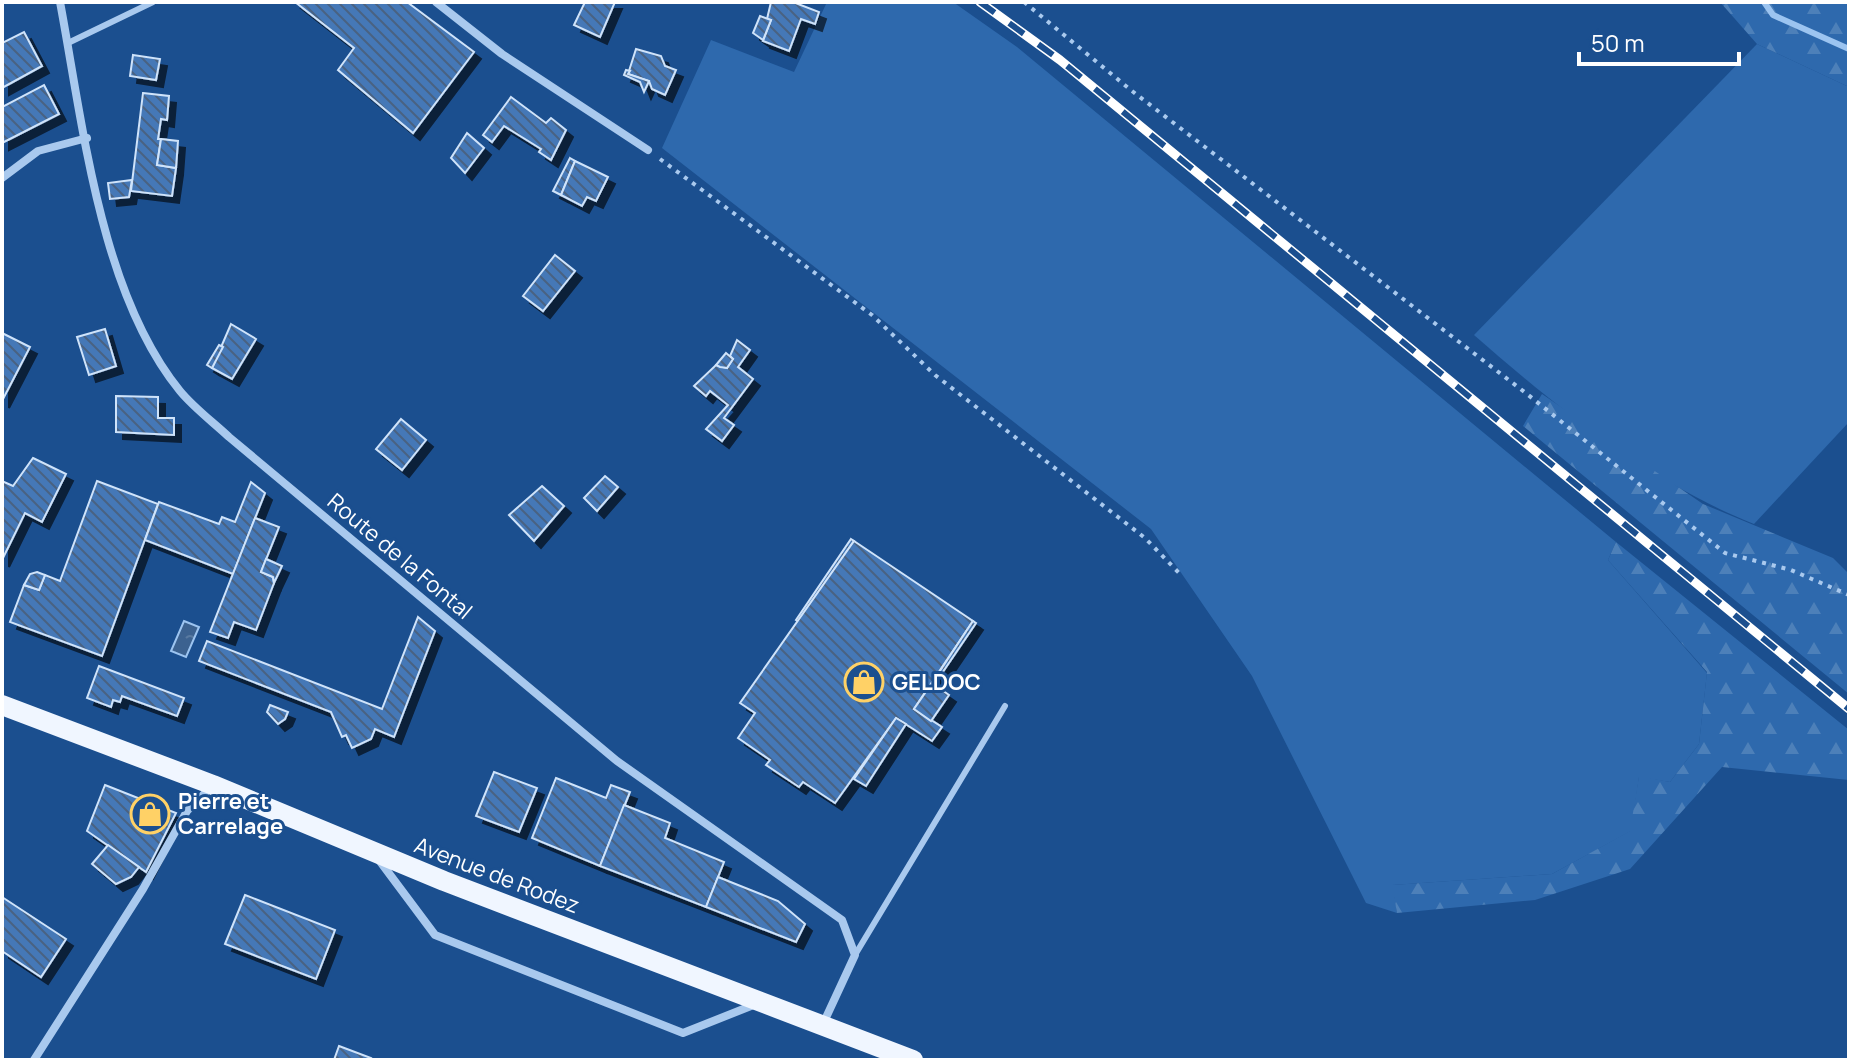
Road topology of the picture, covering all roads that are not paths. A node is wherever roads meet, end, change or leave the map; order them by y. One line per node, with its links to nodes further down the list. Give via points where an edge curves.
1 (60, 2): 4 (street, Route de la Fontal)
2 (153, 2): 4 (lane)
3 (436, 2): 6 (street, via 502,54)
4 (68, 43): 5 (street, Route de la Fontal)
5 (87, 138): 7 (street, via 38,151); 12 (street, Route de la Fontal, via 106,240 142,331 180,391 617,761 842,920)
6 (648, 150)
7 (2, 178)
8 (2, 703): 10 (main road, Avenue de Rodez)
9 (1005, 706): 12 (lane)
10 (213, 785): 11 (main road, Avenue de Rodez); 15 (street, via 187,811)
11 (374, 853): 13 (main road, Avenue de Rodez); 13 (street, via 435,935 683,1033)
12 (855, 955): 14 (street)
13 (764, 1001): 14 (main road, Avenue de Rodez)
14 (823, 1024): 16 (main road, Avenue de Rodez)
15 (34, 1060)
16 (913, 1060)

